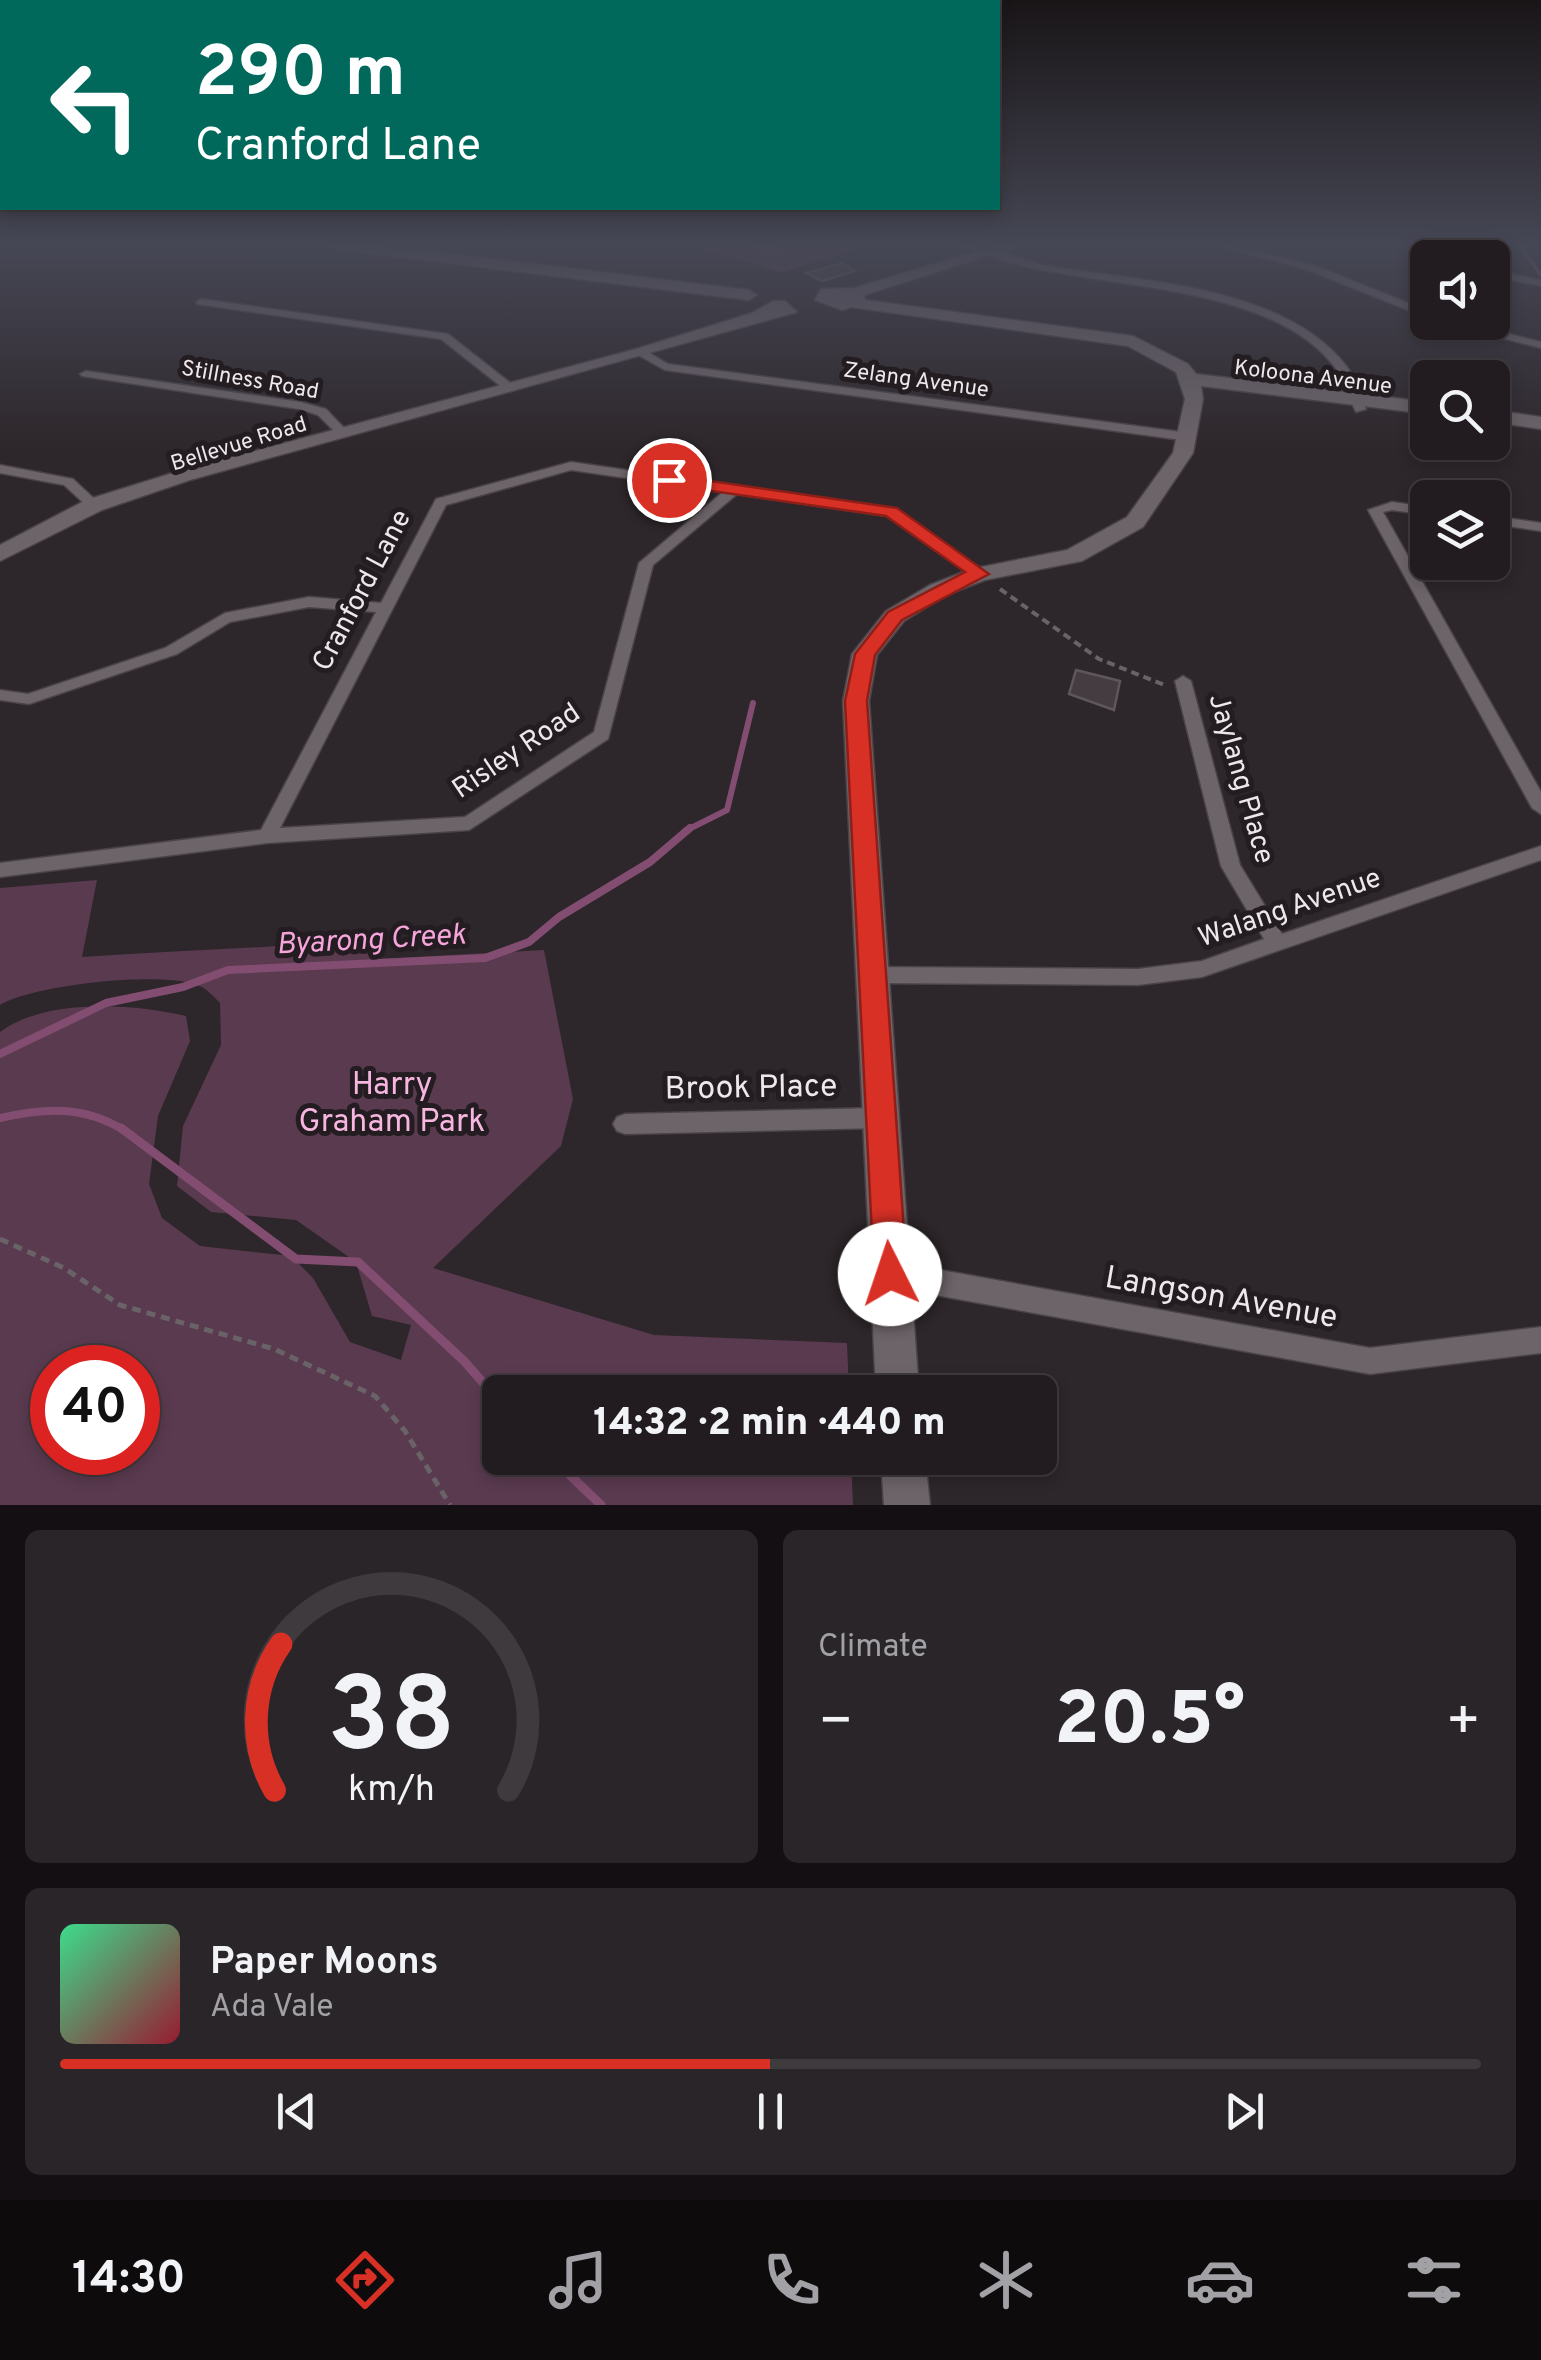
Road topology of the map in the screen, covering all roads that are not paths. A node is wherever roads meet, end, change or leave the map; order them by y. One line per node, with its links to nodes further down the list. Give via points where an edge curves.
1 (288, 314): 10 (street, via 444,336)
2 (756, 314): 7 (street, Bellevue Road)
3 (967, 314): 9 (street, via 1134,341 1172,359)
4 (1258, 314): 11 (street, via 1326,348 1345,367)
5 (1510, 338): 6 (street)
6 (1541, 345)
7 (642, 353): 10 (street, Bellevue Road); 19 (street, Zelang Avenue, via 665,366)
8 (86, 374): 17 (street, Stillness Road, via 300,406 322,412)
9 (1192, 383): 11 (street, Koloona Avenue); 19 (street)
10 (506, 390): 17 (street, Bellevue Road); 27 (street, Bellevue Road, via 108,512)
11 (1359, 404): 12 (street, Koloona Avenue); 13 (street, Koloona Avenue)
12 (1410, 407)
13 (1410, 414)
14 (1510, 418): 15 (street)
15 (1541, 422)
16 (1510, 428): 18 (street)
17 (341, 431): 22 (street, Bellevue Road)
18 (1541, 432)
19 (1189, 438): 29 (street, via 1135,522 1106,541 1074,556)
20 (0, 469): 22 (street, via 68,482)
21 (734, 489): 29 (street, Cranford Lane, via 891,512); 31 (street, Cranford Lane, via 571,466 441,502); 35 (street, Risley Road, via 646,563 602,735 469,822)
22 (94, 505): 26 (street, Bellevue Road)
23 (1410, 508): 28 (street, via 1375,510)
24 (1510, 522): 25 (street)
25 (1541, 526)
26 (0, 554)
27 (0, 565)
28 (1410, 573)
29 (979, 574): 39 (street, via 895,616 865,654 856,701)
30 (1414, 580): 34 (street)
31 (383, 608): 33 (street, via 309,602 226,618 171,651 29,699); 35 (street, Cranford Lane)
32 (1184, 686): 38 (street, Jaylang Place, via 1230,866)
33 (0, 694)
34 (1541, 808)
35 (268, 836): 37 (street, Risley Road)
36 (1541, 853): 38 (street, Walang Avenue)
37 (0, 870)
38 (1277, 942): 39 (street, Walang Avenue, via 1202,969 1138,977)
39 (869, 975): 40 (street)
40 (878, 1118): 41 (street, Brook Place); 42 (street)
41 (625, 1124)
42 (890, 1274): 43 (street, Langson Avenue, via 1370,1361); 44 (street)
43 (1541, 1340)
44 (896, 1375)
45 (905, 1475): 46 (street)
46 (908, 1505)

